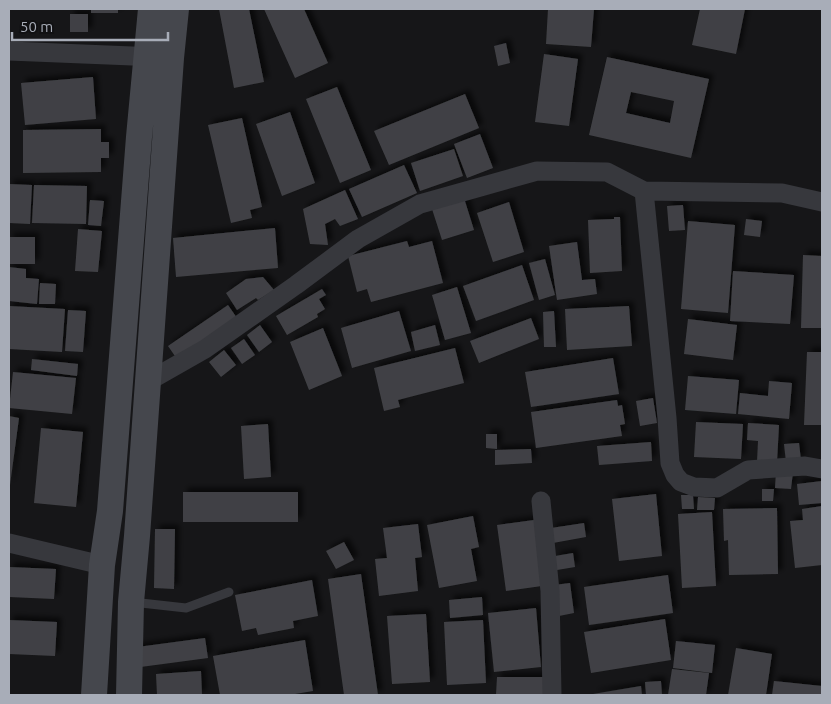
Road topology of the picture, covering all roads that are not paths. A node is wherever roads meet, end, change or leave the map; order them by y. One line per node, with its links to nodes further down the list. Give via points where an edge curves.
1 (151, 9): 4 (main road)
2 (176, 9): 4 (main road)
3 (9, 51): 4 (street)
4 (159, 57): 7 (main road); 11 (main road, via 139,137 110,510)
5 (644, 191): 6 (street, via 782,193); 7 (street, via 607,172 537,171 420,204 358,239 205,349); 8 (street, via 670,463 675,475 681,482 694,487 717,488 748,470 805,466)
6 (822, 202)
7 (147, 382): 13 (main road)
8 (822, 469)
9 (541, 501): 16 (street, via 550,591)
10 (9, 543): 11 (street)
11 (102, 565): 14 (main road)
12 (229, 592): 13 (lane, via 186,608)
13 (131, 602): 15 (main road)
14 (94, 695)
15 (129, 695)
16 (552, 695)

